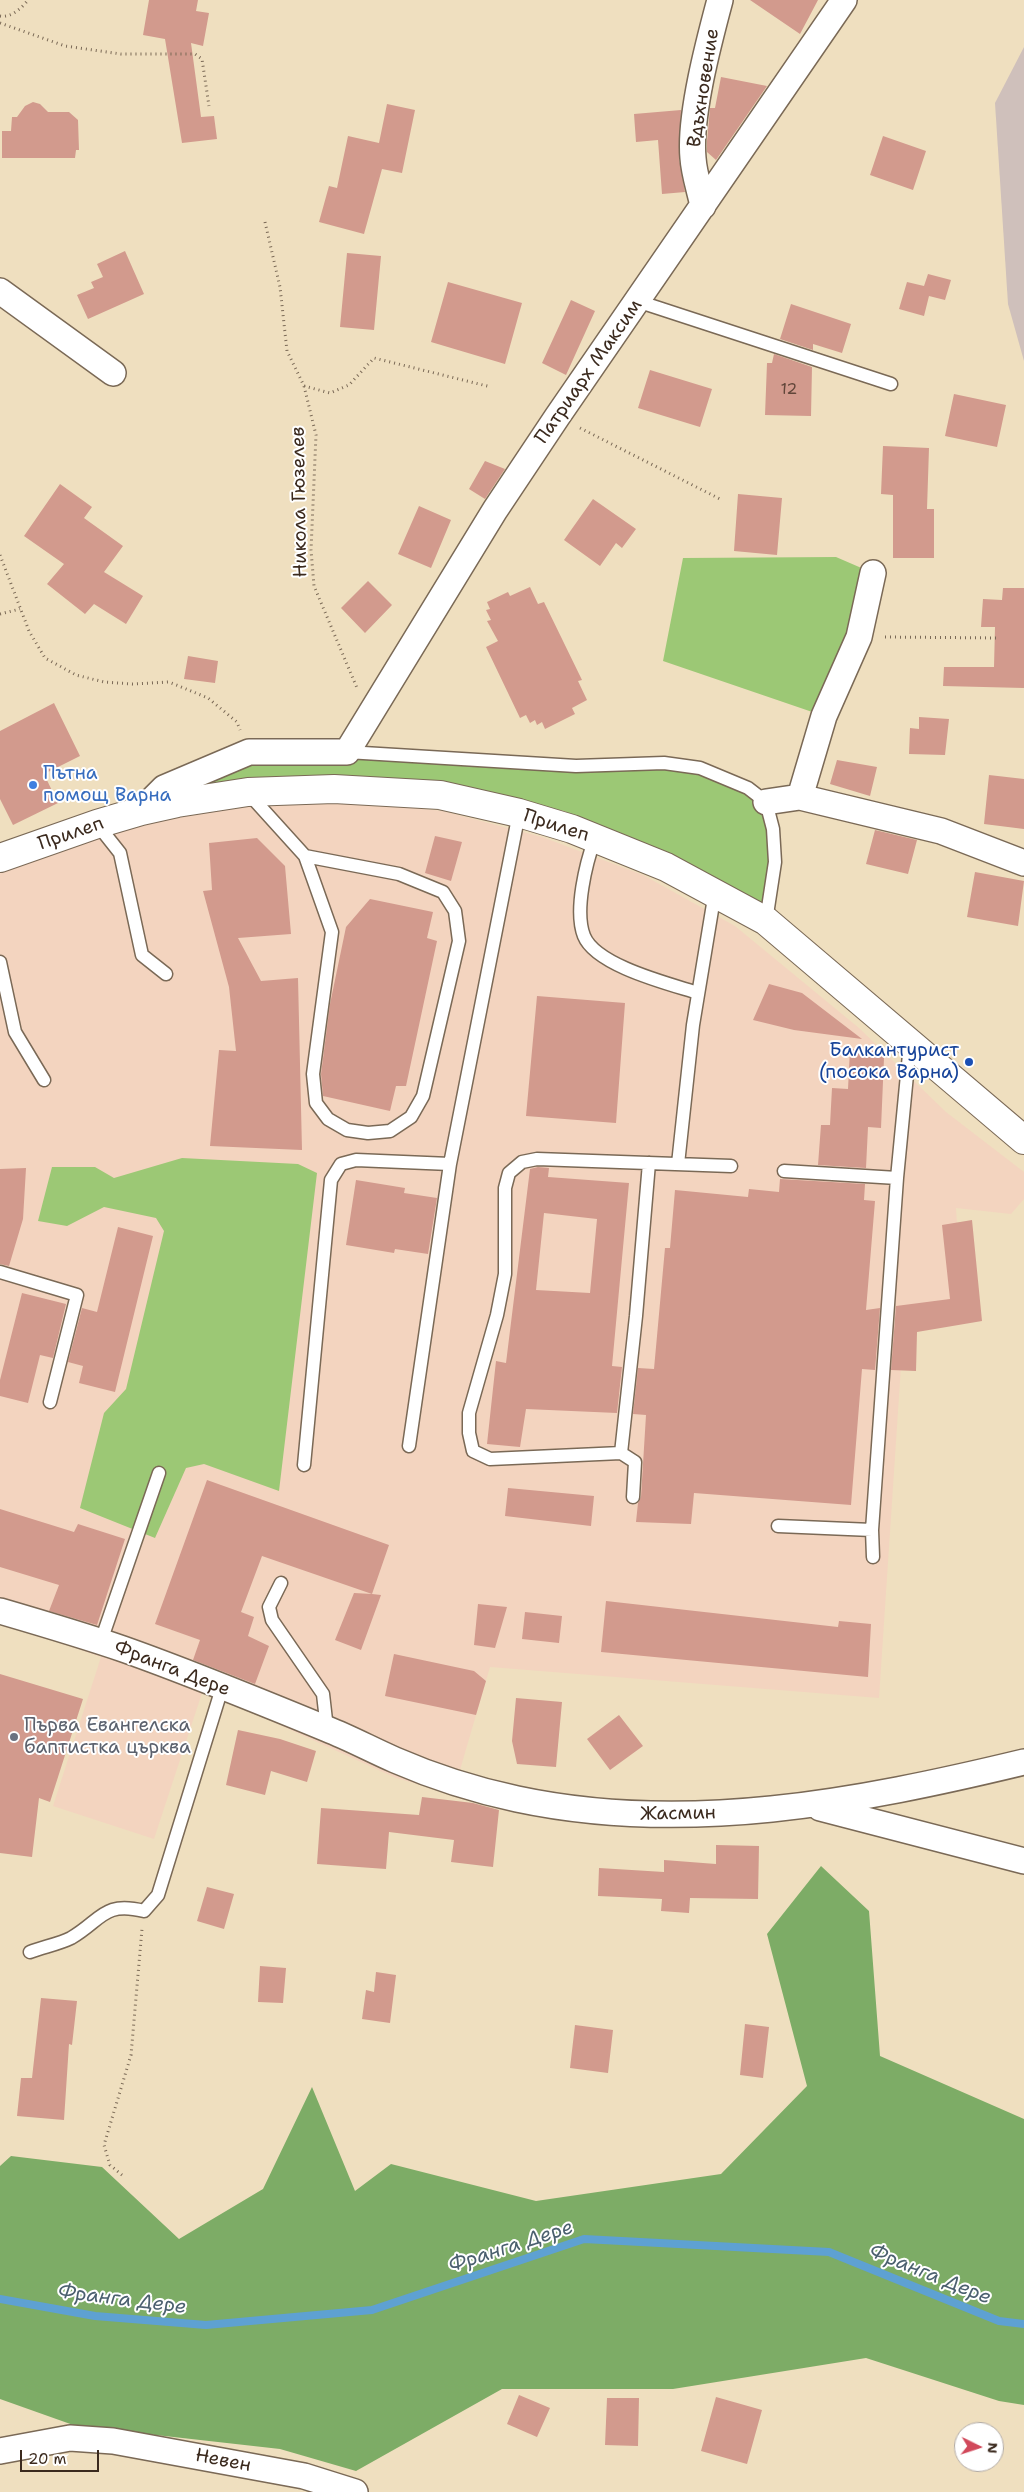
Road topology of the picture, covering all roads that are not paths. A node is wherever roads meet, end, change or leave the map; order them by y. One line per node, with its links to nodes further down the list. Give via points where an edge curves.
1 (720, 0): 3 (street, Вдъхновение, via 703,72 693,157)
2 (844, 0): 3 (street, Патриарх Максим)
3 (704, 206): 5 (street, Патриарх Максим)
4 (0, 291): 6 (street)
5 (637, 302): 7 (lane); 9 (street, Патриарх Максим, via 495,510)
6 (113, 373)
7 (891, 384)
8 (873, 573): 11 (street, via 860,637 824,716)
9 (347, 752): 12 (lane, via 576,766 664,763 700,768 748,788); 13 (street, via 249,752 164,788)
10 (248, 792): 13 (street, Прилеп); 14 (street, Прилеп, via 334,788 440,795); 17 (lane)
11 (800, 797): 12 (street); 19 (street, via 940,831)
12 (766, 802): 21 (lane, via 773,829 775,862)
13 (141, 811): 15 (street, Прилеп)
14 (519, 813): 16 (street, Прилеп); 29 (lane)
15 (97, 824): 18 (street, Прилеп); 23 (lane, via 120,853 142,955)
16 (595, 838): 20 (street, Прилеп, via 666,867); 24 (lane, via 585,869 581,909 584,937 603,956 634,973)
17 (305, 856): 17 (lane, via 332,932 313,1074 316,1103 328,1119 347,1130 368,1133 390,1131 412,1117 423,1096 459,941 455,911 443,892 398,874)
18 (0, 858)
19 (1024, 864)
20 (715, 892): 21 (street, Прилеп); 24 (lane)
21 (766, 921): 25 (street, Прилеп)
22 (0, 962): 26 (lane, via 15,1032)
23 (166, 974)
24 (698, 993): 30 (lane)
25 (910, 1043): 27 (street, Прилеп); 33 (lane)
26 (44, 1080)
27 (1024, 1140)
28 (649, 1163): 30 (lane); 37 (lane); 37 (lane, via 537,1159 522,1162 509,1173 505,1274 497,1315 469,1413 473,1451 490,1459)
29 (450, 1164): 36 (lane); 38 (lane, via 356,1160 341,1164 331,1180)
30 (678, 1164): 31 (lane)
31 (731, 1166)
32 (784, 1171): 33 (lane)
33 (897, 1178): 42 (lane)
34 (0, 1272): 35 (lane, via 77,1295)
35 (50, 1402)
36 (409, 1446)
37 (621, 1453): 40 (lane, via 635,1462)
38 (304, 1465)
39 (159, 1473): 46 (lane)
40 (633, 1497)
41 (778, 1526): 42 (lane)
42 (872, 1530): 43 (lane)
43 (874, 1557)
44 (281, 1583): 48 (lane, via 269,1607 272,1620 323,1694)
45 (0, 1611): 46 (street, Франга Дере)
46 (101, 1642): 47 (street, Франга Дере)
47 (222, 1688): 48 (street, Франга Дере); 52 (lane, via 158,1896 144,1911 128,1907 110,1909 70,1938)
48 (334, 1732): 50 (street, Жасмин, via 457,1784 581,1810 636,1815 715,1815)
49 (1024, 1762): 50 (street, Жасмин, via 923,1786)
50 (810, 1805): 51 (street)
51 (1024, 1861)
52 (30, 1952)
53 (0, 2451): 54 (street, Невен, via 70,2438 112,2441 304,2476)
54 (355, 2492)

